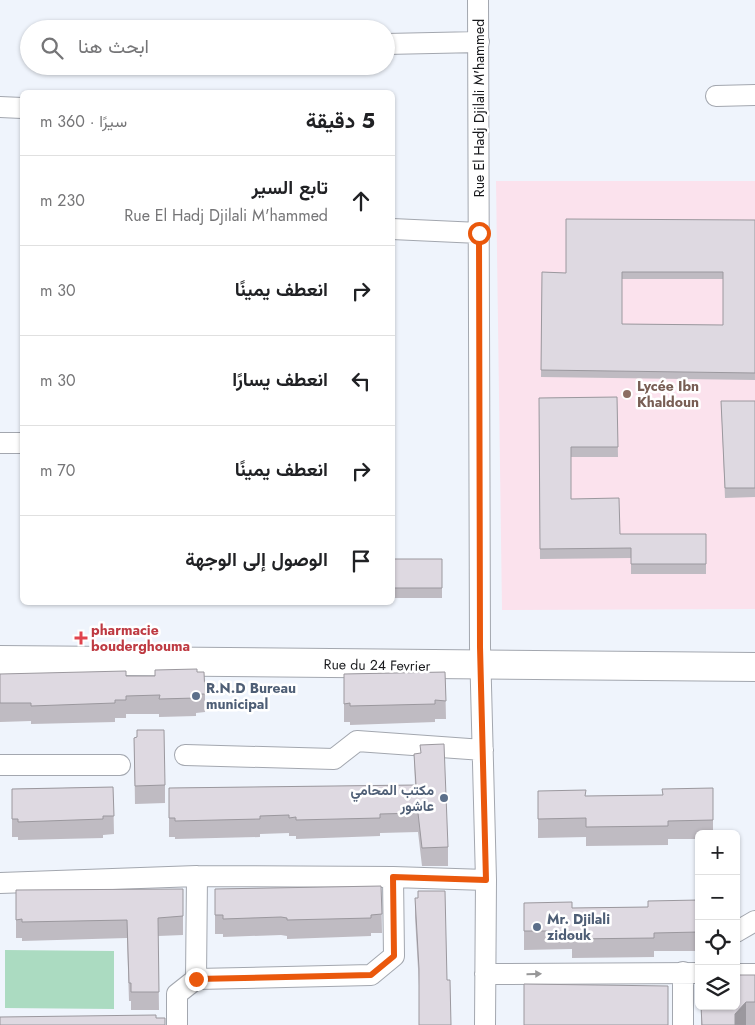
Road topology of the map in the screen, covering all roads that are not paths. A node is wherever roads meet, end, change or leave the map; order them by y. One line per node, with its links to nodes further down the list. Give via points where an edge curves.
1 (478, 0): 2 (street, Rue El Hadj Djilali M'hammed)
2 (479, 42): 3 (street); 9 (street, Rue El Hadj Djilali M'hammed)
3 (395, 44)
4 (755, 95): 5 (street)
5 (716, 96)
6 (0, 108): 7 (street)
7 (20, 108)
8 (395, 229): 9 (street)
9 (479, 233): 13 (street, Rue El Hadj Djilali M'hammed)
10 (0, 443): 11 (street)
11 (20, 443)
12 (0, 660): 13 (street, Rue du 24 Fevrier)
13 (481, 666): 14 (street, Rue du 24 Fevrier); 15 (street, Rue El Hadj Djilali M'hammed)
14 (755, 666)
15 (483, 750): 16 (street, via 357,741 334,759); 21 (street, Rue El Hadj Djilali M'hammed)
16 (185, 755)
17 (120, 764): 18 (street)
18 (0, 765)
19 (197, 876): 20 (street); 22 (street); 29 (street)
20 (393, 877): 21 (street); 29 (street, via 394,956 371,975)
21 (486, 880): 26 (street, Rue El Hadj Djilali M'hammed)
22 (0, 883)
23 (755, 921): 24 (street)
24 (740, 930)
25 (691, 972): 26 (street, one-way to 25); 32 (street)
26 (485, 974): 31 (street, Rue El Hadj Djilali M'hammed)
27 (740, 974): 28 (street)
28 (755, 974)
29 (196, 979): 30 (street, via 177,994)
30 (177, 1025)
31 (485, 1025)
32 (684, 1025)

